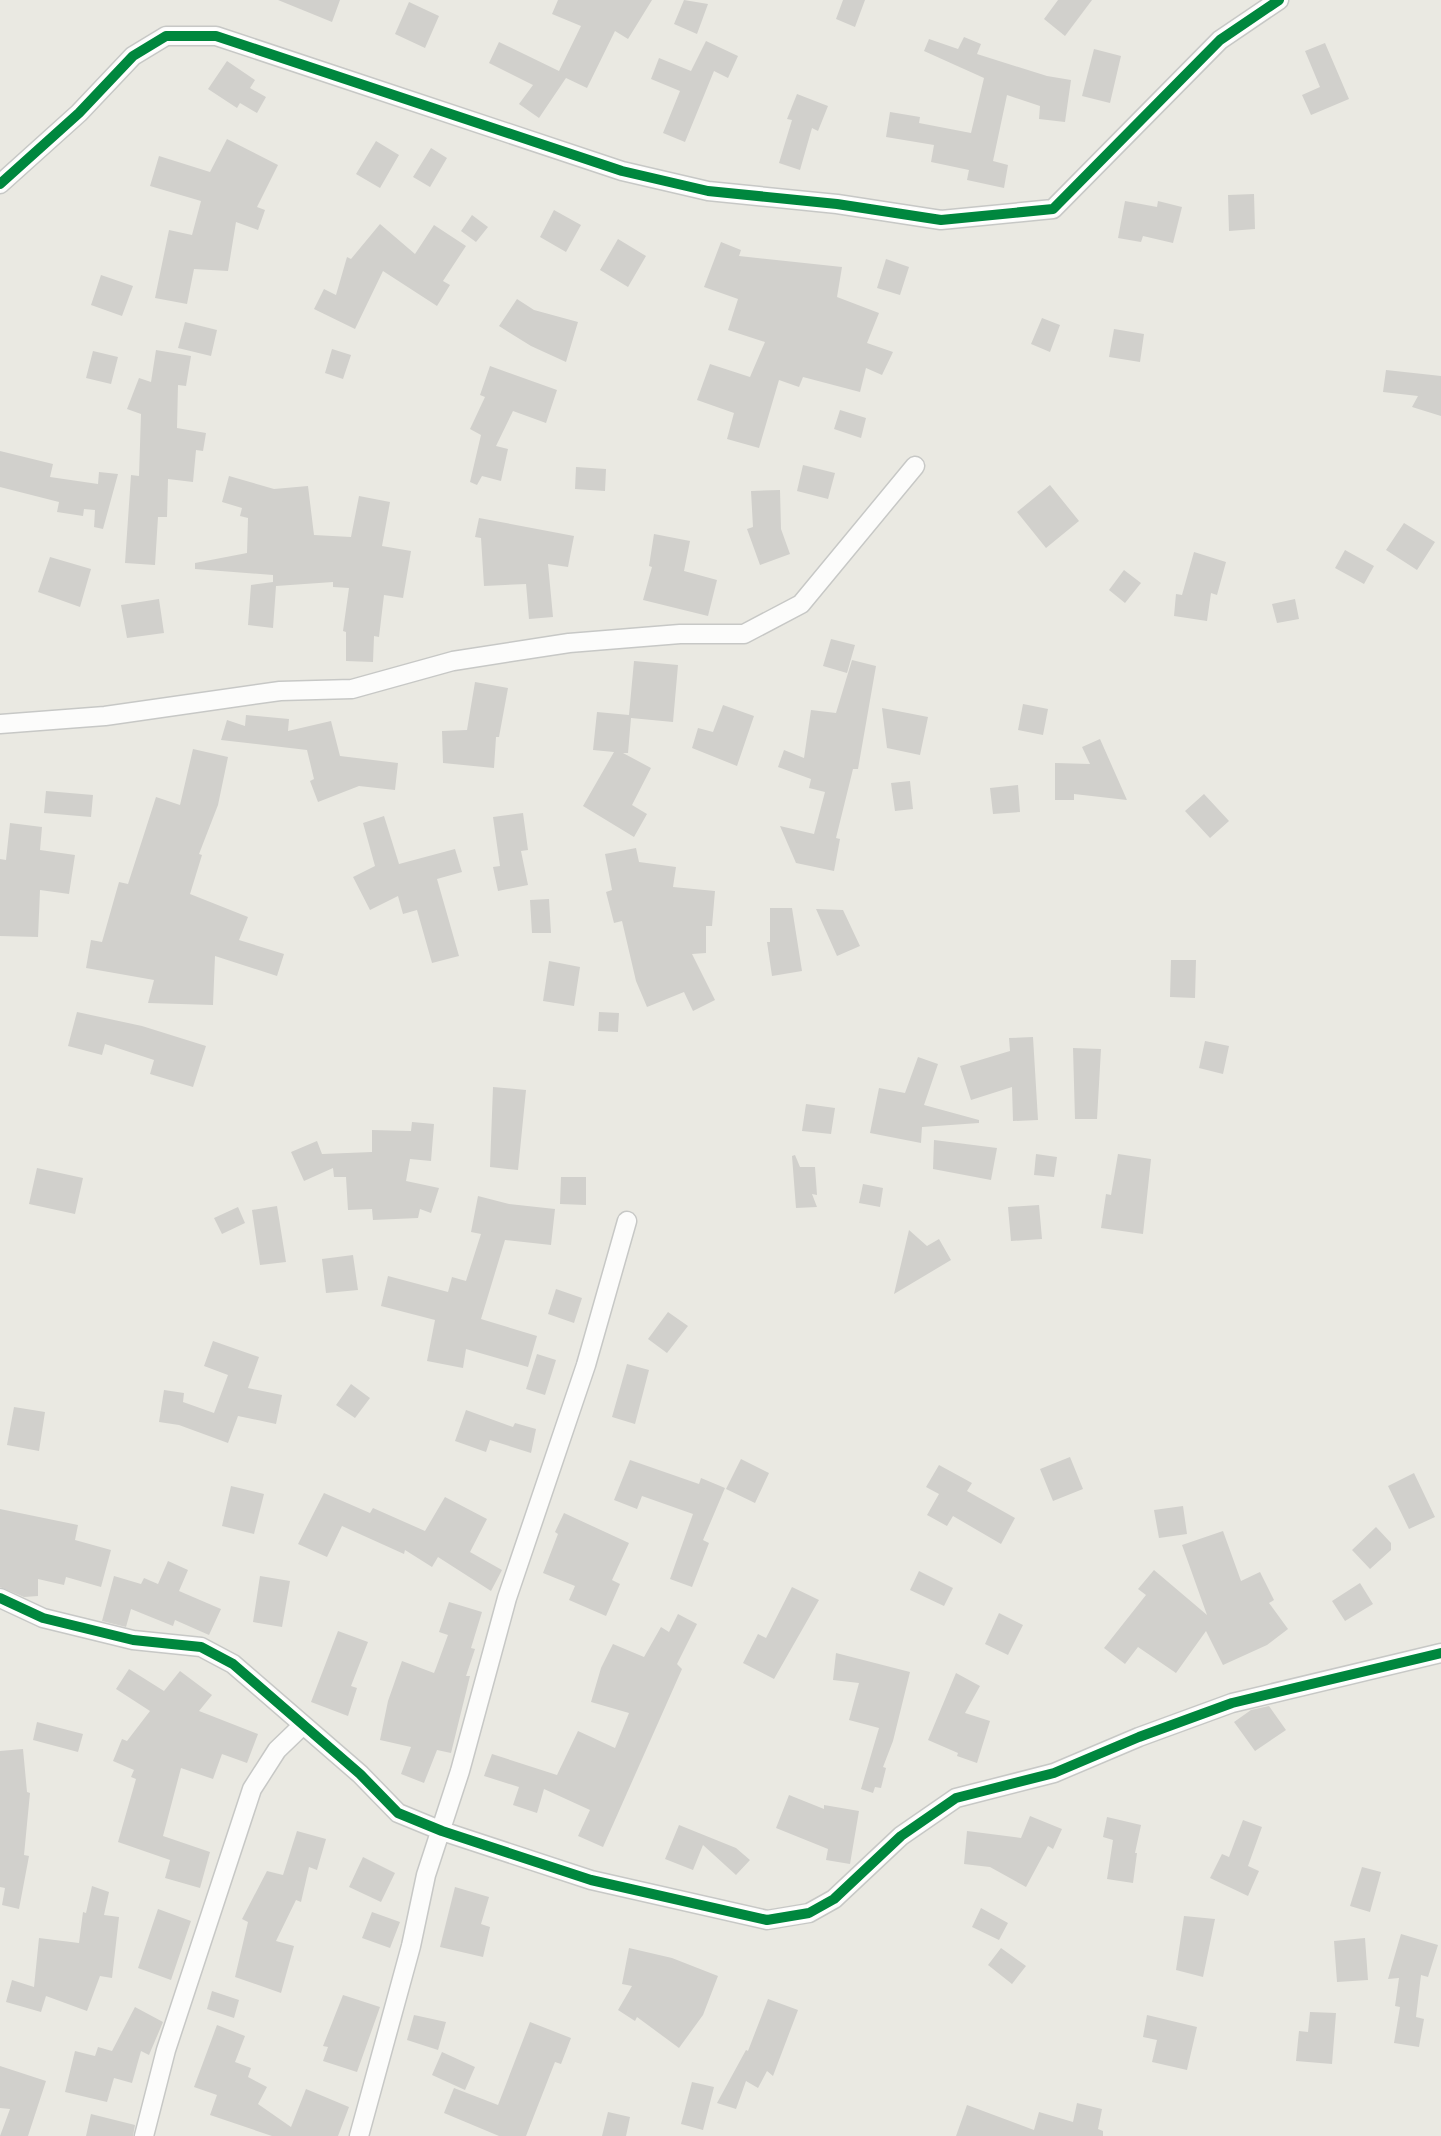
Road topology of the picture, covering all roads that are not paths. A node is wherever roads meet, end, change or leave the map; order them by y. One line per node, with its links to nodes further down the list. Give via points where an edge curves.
1 (1279, 0): 2 (street, via 1220,40 1053,209 941,220 708,191 622,171 216,36 166,36 133,56 79,113)
2 (0, 184)
3 (915, 466): 4 (street, via 801,604 744,634 569,643 453,661 352,689 280,691 105,716)
4 (0, 724)
5 (627, 1221): 9 (street, via 586,1366 507,1598)
6 (0, 1598): 8 (street, via 69,1625 133,1640 201,1647 233,1664)
7 (1441, 1653): 9 (street, via 1232,1703 1054,1773 956,1798 901,1836 834,1899 809,1913 767,1920 591,1880)
8 (303, 1725): 9 (street, via 398,1813); 10 (street, via 277,1750 252,1789 166,2050)
9 (442, 1831): 11 (street, via 426,1875)
10 (144, 2136)
11 (359, 2136)

